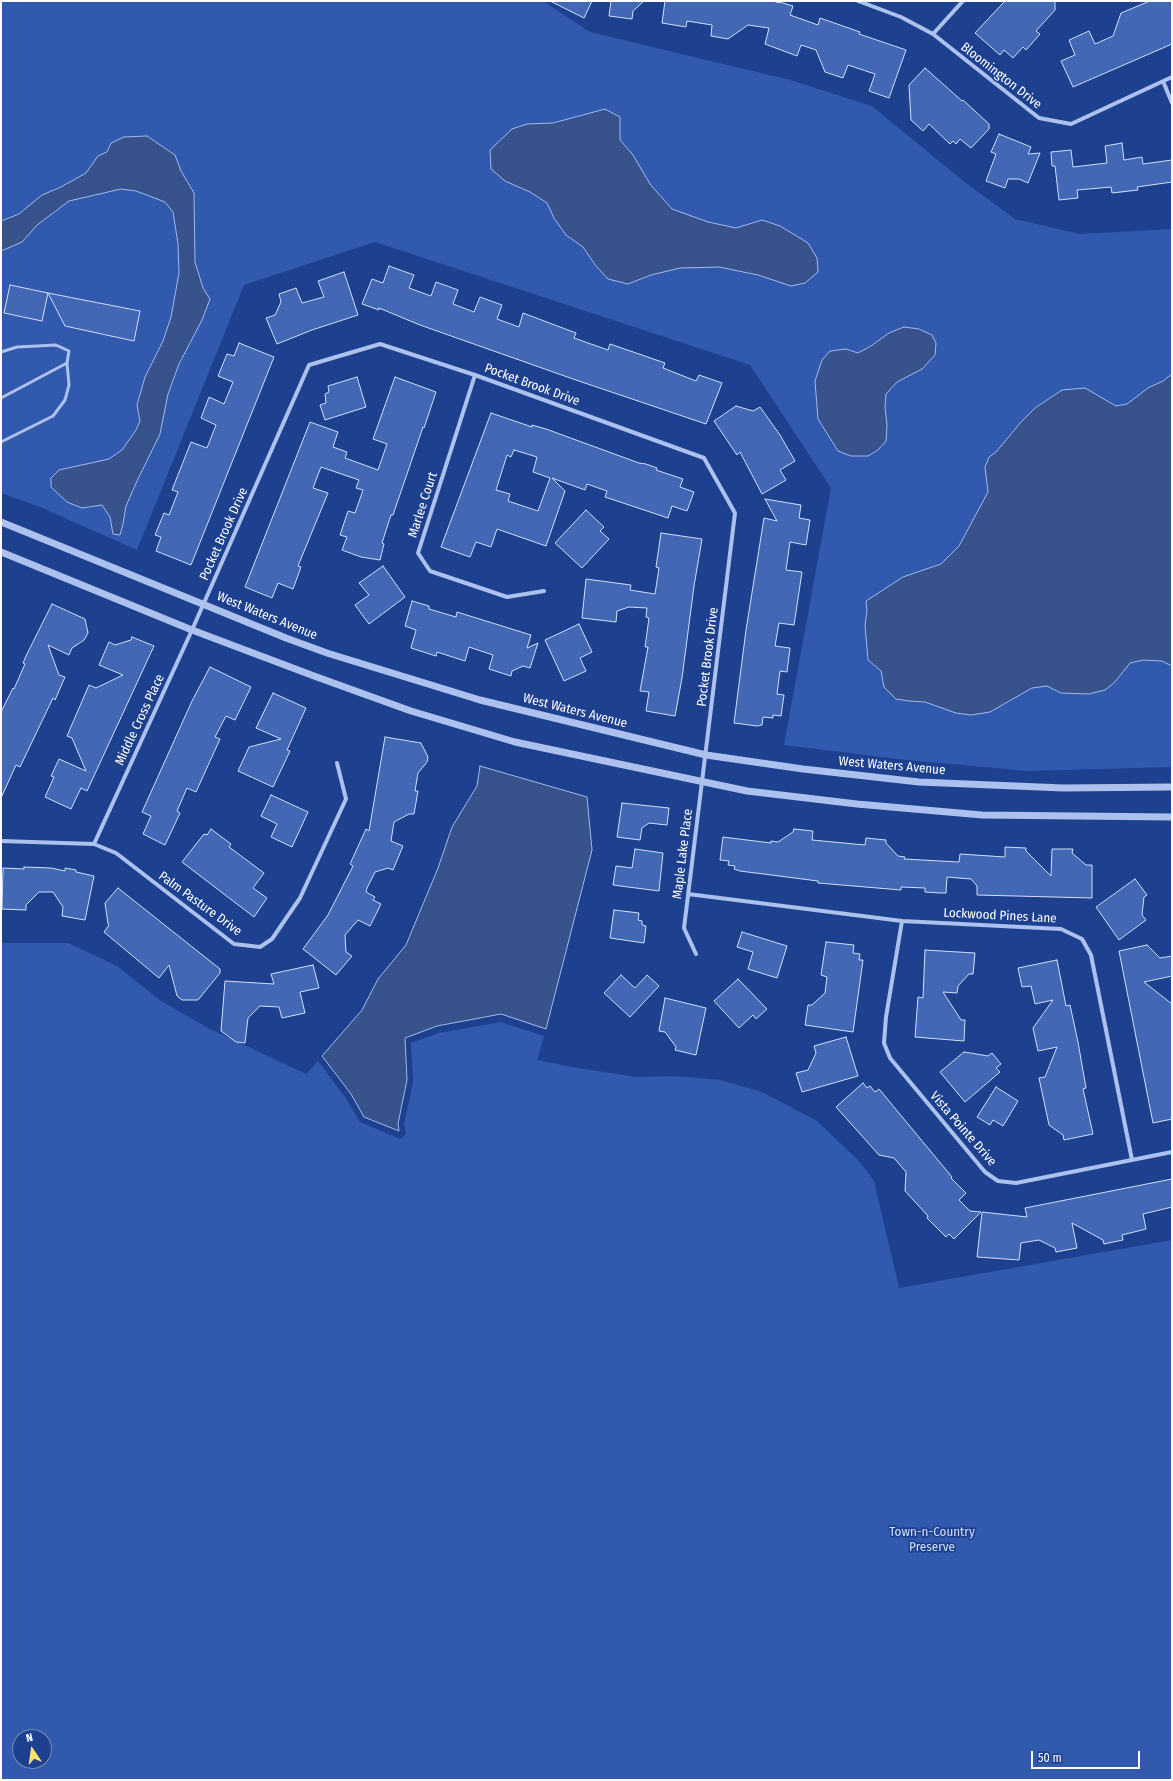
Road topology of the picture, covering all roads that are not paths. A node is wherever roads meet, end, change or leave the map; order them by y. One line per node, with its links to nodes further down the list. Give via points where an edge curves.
1 (858, 1): 3 (street, Bloomington Drive, via 901,16)
2 (962, 1): 3 (street)
3 (933, 34): 5 (street, Bloomington Drive, via 1039,118 1071,124)
4 (1172, 77): 5 (street, Bloomington Drive)
5 (1163, 81): 6 (street)
6 (1172, 103)
7 (1, 352): 8 (lane, via 17,347 56,345 69,351)
8 (67, 363): 10 (lane); 11 (lane, via 69,385 65,400 54,416)
9 (475, 375): 14 (street, Marlee Court, via 418,553 430,571 507,597); 15 (street, Pocket Brook Drive, via 380,344 309,365); 17 (street, Pocket Brook Drive, via 704,458 735,513)
10 (1, 398)
11 (1, 442)
12 (1, 522): 15 (street, West Waters Avenue)
13 (1, 552): 16 (street)
14 (544, 591)
15 (204, 604): 16 (street, Middle Cross Place); 17 (street, West Waters Avenue, via 327,653 480,700)
16 (192, 630): 19 (street, via 411,711 515,742); 23 (street, Middle Cross Place)
17 (706, 754): 19 (street, Maple Lake Place); 20 (street, West Waters Avenue, via 803,769 919,782 1063,788)
18 (337, 763): 23 (street, Palm Pasture Drive, via 346,799 300,898 272,939 260,947 234,944 116,853)
19 (701, 782): 21 (street, via 747,791 982,815); 24 (street, Maple Lake Place)
20 (1172, 787)
21 (1172, 817)
22 (1, 841): 23 (street, Palm Pasture Drive)
23 (94, 844)
24 (688, 894): 25 (street, Lockwood Pines Lane); 26 (street, Maple Lake Place, via 684,928)
25 (902, 921): 28 (street, Lockwood Pines Lane, via 1061,929 1082,939 1091,955); 28 (street, Vista Pointe Drive, via 884,1043 890,1058 985,1172 998,1181 1016,1183)
26 (696, 954)
27 (1172, 1152): 28 (street, Vista Pointe Drive)
28 (1132, 1160)

